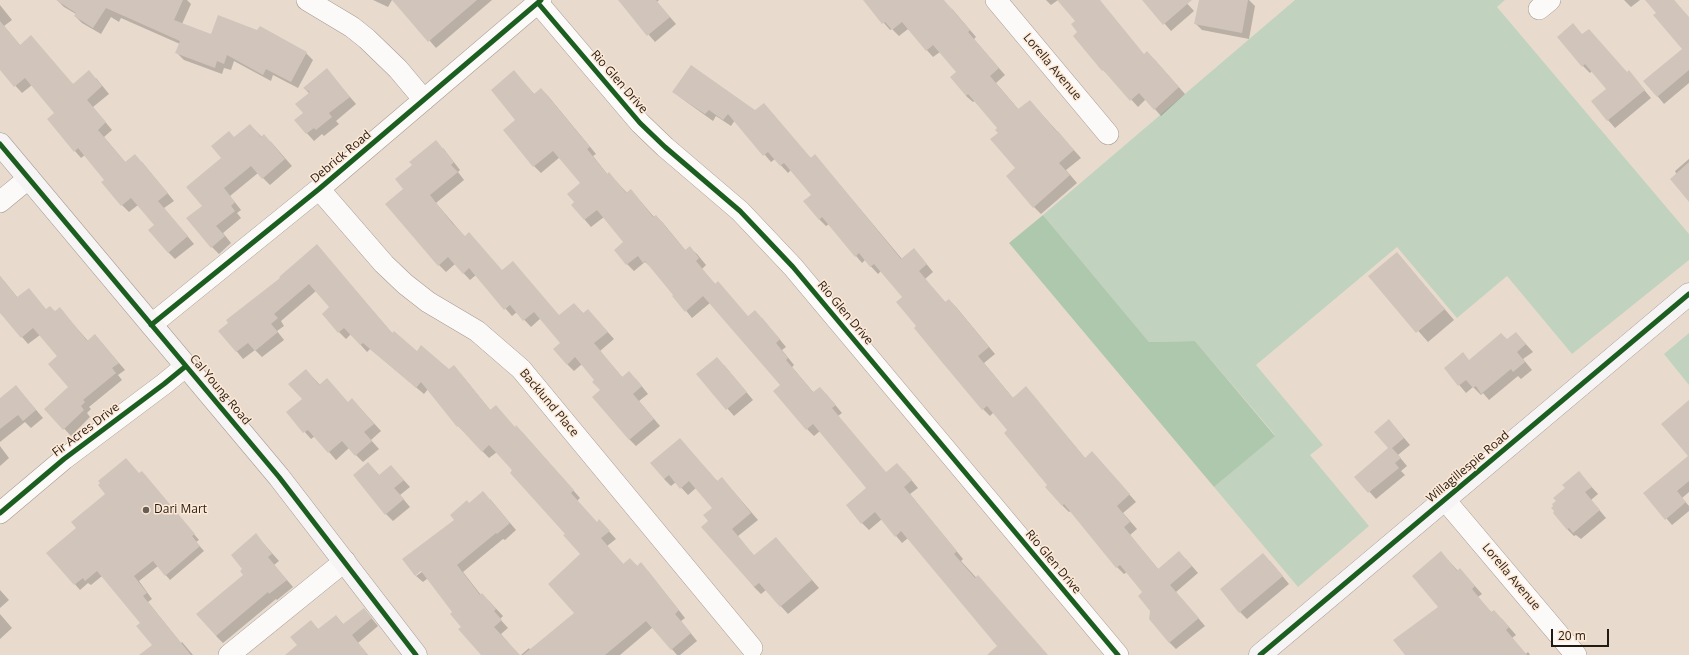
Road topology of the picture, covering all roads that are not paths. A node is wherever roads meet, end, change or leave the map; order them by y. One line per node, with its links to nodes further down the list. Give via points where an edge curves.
1 (307, 0): 4 (street, via 367,39 398,69)
2 (996, 0): 5 (street, Lorella Avenue)
3 (540, 2): 4 (street, Debrick Road); 19 (street, Rio Glen Drive, via 640,123 740,211 794,267)
4 (424, 100): 8 (street, Debrick Road)
5 (1108, 134)
6 (0, 144): 7 (main road, Cal Young Road)
7 (28, 178): 9 (street); 11 (main road, Cal Young Road)
8 (319, 189): 11 (street, Debrick Road); 16 (street, Backlund Place, via 384,264 405,284 428,302 477,331 520,369)
9 (0, 202)
10 (1689, 294): 13 (main road, Willagillespie Road)
11 (151, 325): 12 (main road, Cal Young Road)
12 (186, 366): 14 (street, Fir Acres Drive, via 64,459); 15 (main road, Cal Young Road, via 280,477)
13 (1445, 500): 20 (main road, Willagillespie Road); 21 (street, Lorella Avenue)
14 (0, 513)
15 (345, 561): 17 (street); 18 (main road, Cal Young Road)
16 (752, 648)
17 (229, 655)
18 (416, 655)
19 (1118, 655)
20 (1260, 655)
21 (1576, 655)

